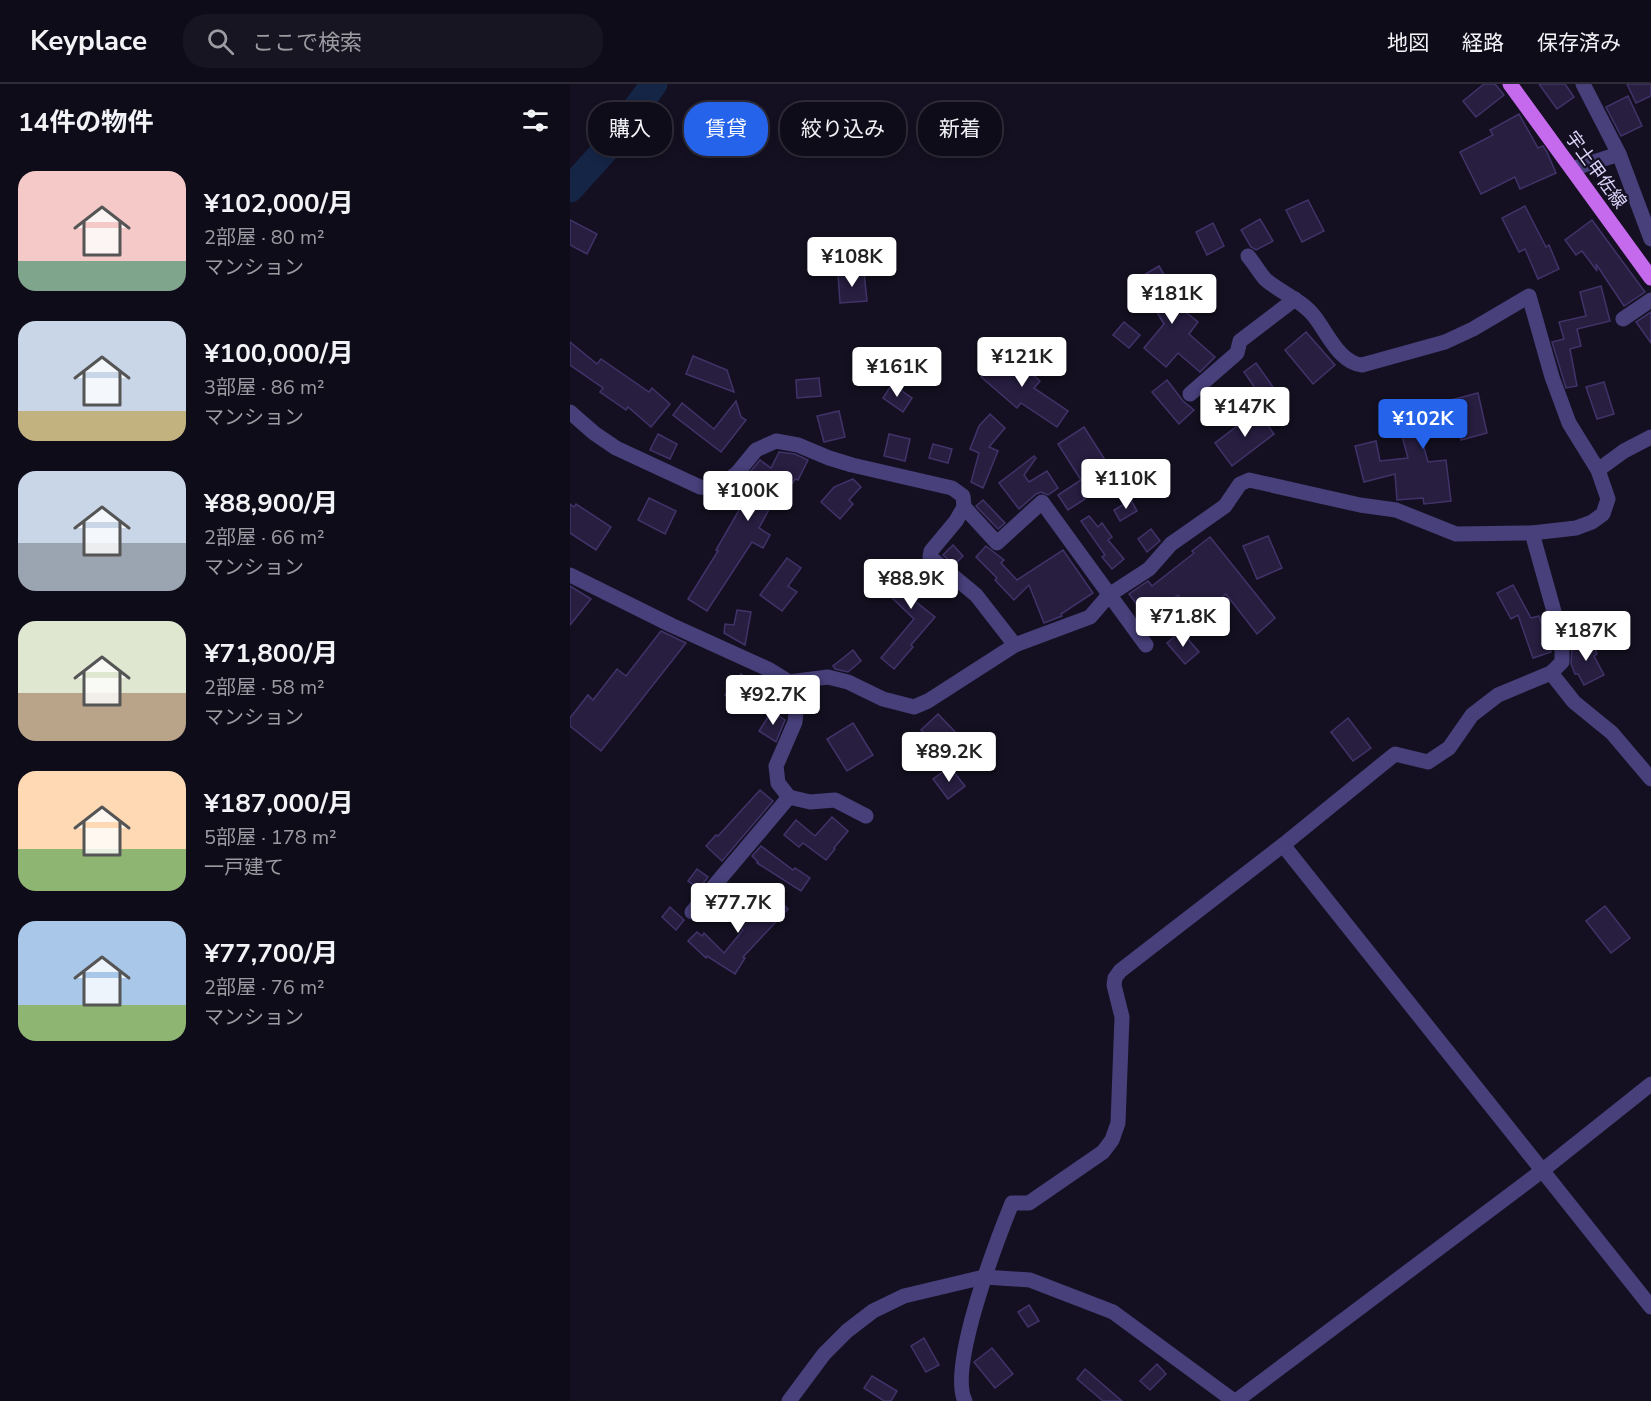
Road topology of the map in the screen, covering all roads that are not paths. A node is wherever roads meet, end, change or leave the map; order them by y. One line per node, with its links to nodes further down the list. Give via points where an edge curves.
1 (1510, 84): 4 (main road, 宇土甲佐線)
2 (1583, 84): 3 (street)
3 (1619, 154): 4 (street); 5 (street)
4 (1572, 169): 7 (main road, 宇土甲佐線)
5 (1651, 239)
6 (1248, 256): 8 (street, via 1266,280)
7 (1651, 278)
8 (1295, 299): 11 (street, via 1240,341 1237,353); 14 (street, via 1348,360 1362,365 1445,342 1529,296 1569,423)
9 (1651, 300): 10 (street)
10 (1623, 319)
11 (1190, 394)
12 (570, 412): 15 (street, via 616,448 700,487 723,484 756,450 776,441 852,465 952,488 963,496)
13 (1651, 437): 14 (street)
14 (1598, 470): 16 (street, via 1608,499 1603,514 1576,528)
15 (964, 507): 18 (street, via 997,543 1042,502); 19 (street, via 930,556 976,596)
16 (1532, 533): 18 (street, via 1456,534 1396,510 1249,480 1240,484 1225,506 1171,544 1149,569); 21 (street, via 1562,639 1562,662)
17 (570, 575): 22 (street)
18 (1109, 594): 19 (street, via 1090,617); 20 (street)
19 (1015, 645): 22 (street, via 914,707 828,677)
20 (1146, 645)
21 (1551, 673): 23 (street, via 1574,702 1612,733); 26 (street, via 1498,695 1472,715 1449,748 1428,762 1395,754)
22 (789, 682): 24 (street, via 797,703 795,722 776,766 778,783)
23 (1651, 779)
24 (789, 797): 25 (street, via 810,802 835,800); 27 (street)
25 (866, 816)
26 (1283, 845): 29 (street); 30 (street, via 1115,978 1122,1017 1118,1123 1112,1140 1103,1152 1029,1203 1012,1203)
27 (692, 912)
28 (1651, 1084): 29 (street)
29 (1543, 1170): 31 (street); 34 (street)
30 (984, 1277): 32 (street, via 904,1296 873,1311 824,1354); 33 (street, via 962,1364); 34 (street, via 1030,1280 1113,1312)
31 (1651, 1307)
32 (789, 1401)
33 (965, 1401)
34 (1235, 1401)

